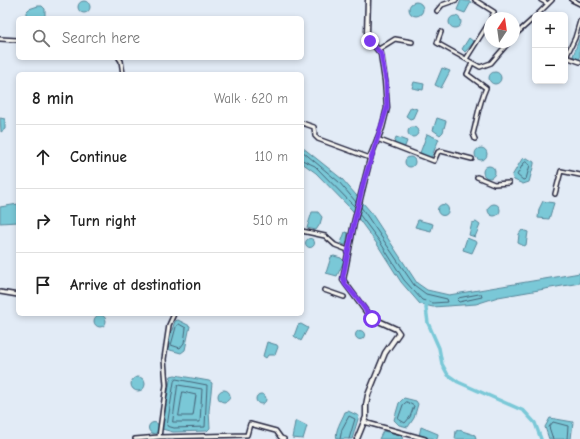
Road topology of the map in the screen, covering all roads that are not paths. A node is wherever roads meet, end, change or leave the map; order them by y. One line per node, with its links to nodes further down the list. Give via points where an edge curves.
1 (368, 0): 21 (main road, via 367,36)
2 (456, 0): 9 (street, via 442,5)
3 (475, 0): 10 (street)
4 (541, 0): 7 (street)
5 (552, 0): 7 (street)
6 (572, 0): 8 (street)
7 (548, 4): 11 (street)
8 (580, 4)
9 (437, 11)
10 (494, 12)
11 (540, 12)
12 (532, 20): 15 (street)
13 (580, 21): 24 (street, via 566,57)
14 (484, 30): 23 (street)
15 (520, 31)
16 (441, 32): 23 (street, via 437,42)
17 (0, 39): 18 (street)
18 (16, 40)
19 (412, 42): 21 (street, via 395,39)
20 (504, 48): 25 (street, via 487,66 480,67)
21 (379, 49): 28 (main road, via 384,68 387,108)
22 (121, 60): 26 (street)
23 (466, 60): 25 (street)
24 (580, 62)
25 (472, 63): 29 (street, via 467,74 486,88 480,99 481,104 472,134)
26 (123, 72)
27 (304, 124): 30 (street, via 314,127 318,139)
28 (377, 139): 30 (main road); 31 (street, via 434,161 441,151)
29 (475, 139)
30 (370, 158): 37 (main road)
31 (472, 159)
32 (580, 175): 35 (street, via 561,171)
33 (477, 177): 34 (street, via 494,184)
34 (508, 183)
35 (554, 194)
36 (304, 231): 37 (street, via 326,236 335,245)
37 (348, 250): 43 (main road, via 343,274 345,284 370,317 396,329 399,333 386,353 368,395)
38 (324, 290): 41 (street)
39 (0, 292): 40 (street)
40 (16, 295)
41 (344, 297)
42 (173, 316): 44 (street, via 169,325 164,359 166,385)
43 (364, 422): 47 (main road); 48 (street)
44 (159, 437): 45 (street); 46 (street, via 247,435 250,424 276,431)
45 (135, 439)
46 (284, 439)
47 (357, 439)
48 (425, 439)

